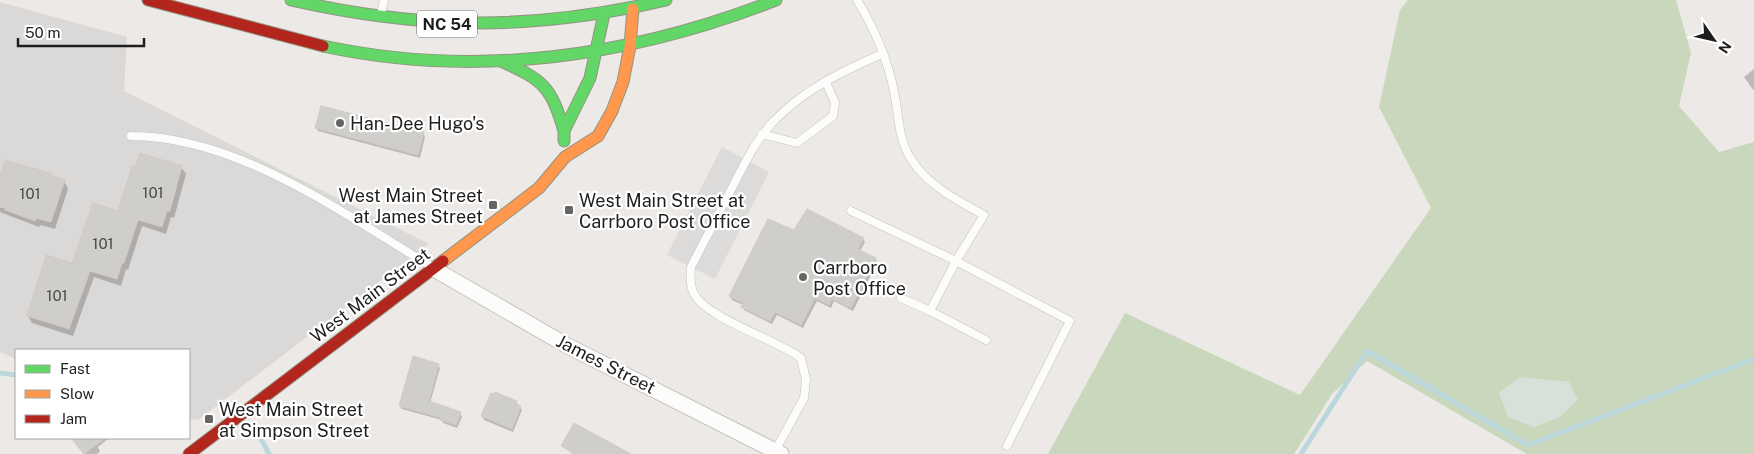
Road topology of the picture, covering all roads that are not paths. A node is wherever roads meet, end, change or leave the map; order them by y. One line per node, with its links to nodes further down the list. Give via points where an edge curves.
1 (148, 0): 14 (main road, NC 54, via 291,39 358,52 434,60)
2 (291, 0): 10 (main road, NC 54)
3 (384, 0): 10 (lane)
4 (606, 0): 9 (lane)
5 (666, 0): 8 (main road, NC 54)
6 (776, 0): 11 (main road, NC 54, via 705,26)
7 (857, 0): 13 (lane, via 873,28)
8 (633, 4): 9 (main road, NC 54); 11 (main road, West Main Street)
9 (604, 14): 10 (main road, NC 54, via 506,24 437,24); 12 (main road)
10 (381, 18)
11 (630, 46): 12 (main road, NC 54); 19 (main road, West Main Street, via 612,111 598,136)
12 (597, 50): 14 (main road, NC 54); 16 (main road, via 590,78)
13 (882, 54): 15 (lane); 21 (lane, via 910,158 922,173 955,199 984,215)
14 (500, 61): 16 (main road, via 526,73 547,88)
15 (826, 82): 17 (lane, via 776,118); 17 (lane, via 835,103 832,116 797,143)
16 (564, 131): 19 (main road)
17 (762, 134): 27 (lane, via 691,267 690,279 694,294 710,311 801,358 806,380 804,398)
18 (131, 136): 22 (lane, via 160,136 206,147 292,182)
19 (565, 157): 22 (main road, West Main Street, via 539,188)
20 (851, 211): 21 (lane)
21 (956, 261): 24 (lane); 26 (lane, via 1070,321)
22 (434, 269): 27 (street, James Street, via 566,345); 28 (main road, West Main Street)
23 (901, 298): 24 (lane)
24 (930, 311): 25 (lane)
25 (986, 340)
26 (1007, 446)
27 (776, 453)
28 (188, 454)

